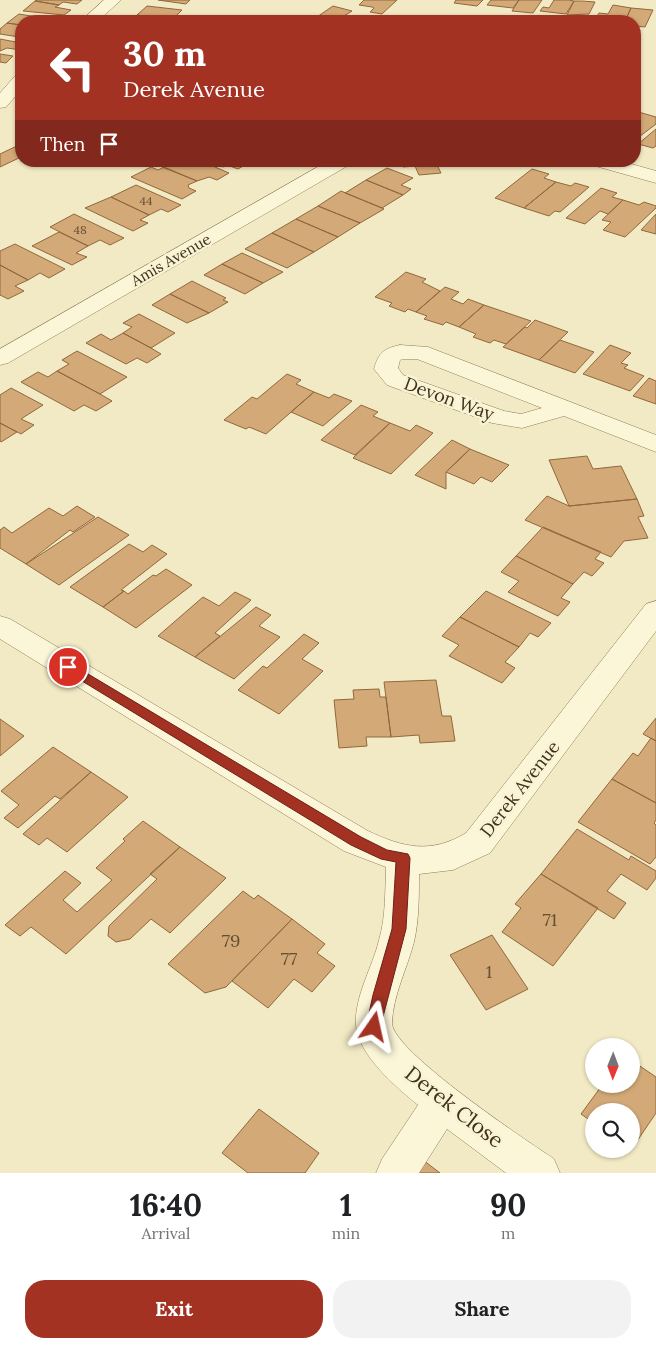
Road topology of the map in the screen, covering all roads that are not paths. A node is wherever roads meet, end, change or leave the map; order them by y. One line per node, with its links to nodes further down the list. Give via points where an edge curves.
1 (113, 0): 2 (street)
2 (96, 15)
3 (12, 84): 4 (street)
4 (0, 103)
5 (332, 167): 8 (street, Amis Avenue)
6 (620, 167): 7 (street)
7 (656, 177)
8 (0, 358)
9 (566, 408): 9 (street, Devon Way, via 420,352 400,352 389,356 386,369 395,380 500,418 522,421); 10 (street, Devon Way)
10 (656, 444)
11 (656, 611): 13 (street, Derek Avenue, via 478,843 450,857)
12 (0, 626): 13 (street, Derek Avenue, via 356,841 386,855)
13 (403, 858): 14 (street, Derek Close, via 399,929 374,1027 388,1054)
14 (442, 1102): 15 (street); 16 (street, Derek Close)
15 (396, 1173)
16 (540, 1173)

